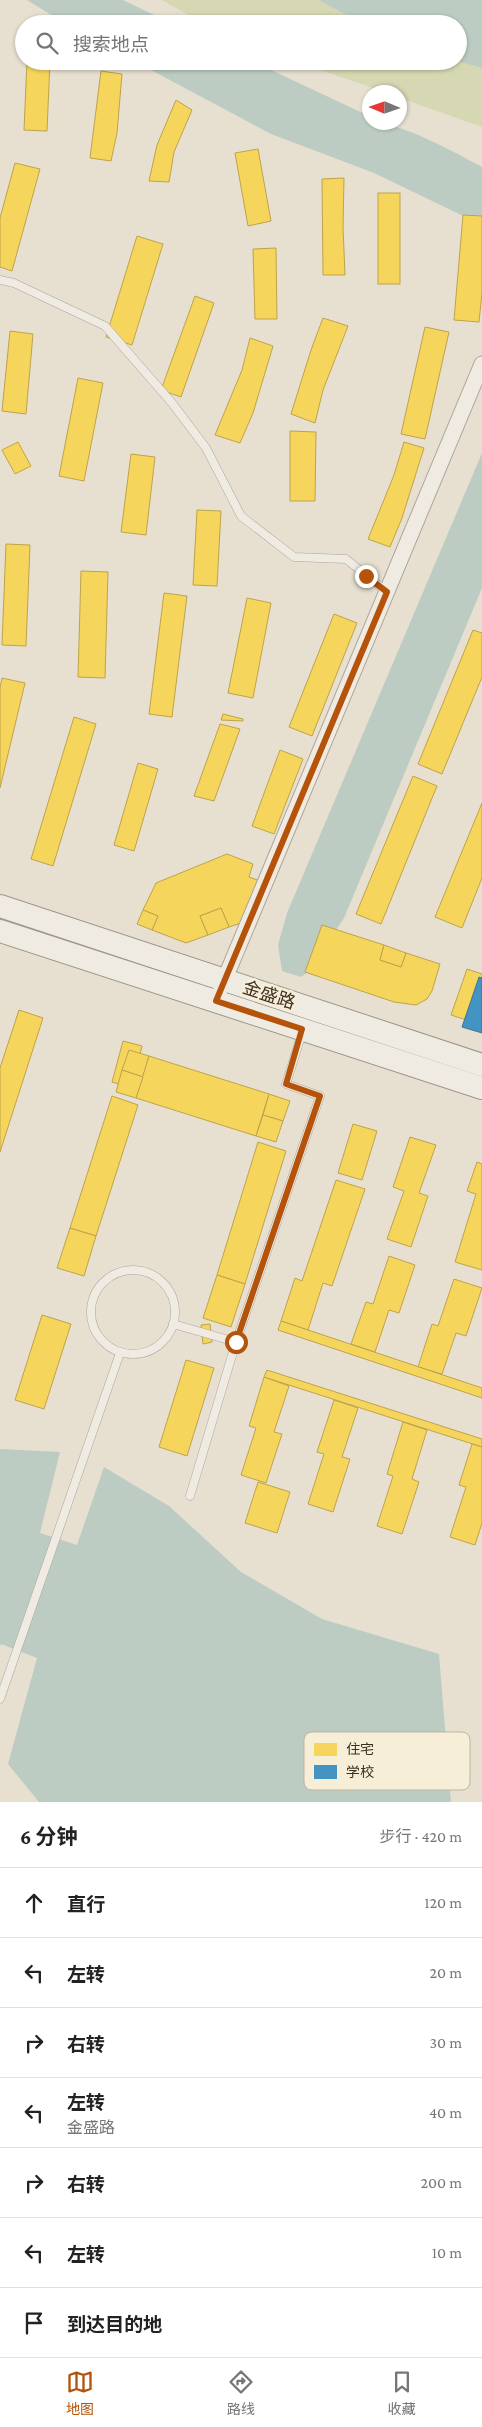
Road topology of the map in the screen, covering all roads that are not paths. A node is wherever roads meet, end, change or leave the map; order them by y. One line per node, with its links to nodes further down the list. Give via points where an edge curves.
1 (0, 280): 3 (lane, via 14,283 105,326 172,403 206,448 241,516 294,557 346,559)
2 (482, 364): 3 (street)
3 (387, 592): 6 (street)
4 (0, 906): 6 (street, 金盛路)
5 (0, 932): 7 (street, 金盛路)
6 (225, 980): 7 (street); 9 (street, 金盛路)
7 (216, 1001): 8 (street, 金盛路)
8 (302, 1029): 10 (street, 金盛路); 12 (lane, via 286,1084 320,1096)
9 (482, 1065)
10 (482, 1088)
11 (173, 1324): 12 (lane); 13 (lane, via 166,1339 153,1349 137,1354); 13 (lane, via 175,1307 170,1291 160,1278 145,1271 129,1269 112,1274 92,1299 90,1316 95,1332 106,1345)
12 (236, 1342): 14 (lane)
13 (120, 1353): 15 (lane)
14 (190, 1496)
15 (0, 1699)

